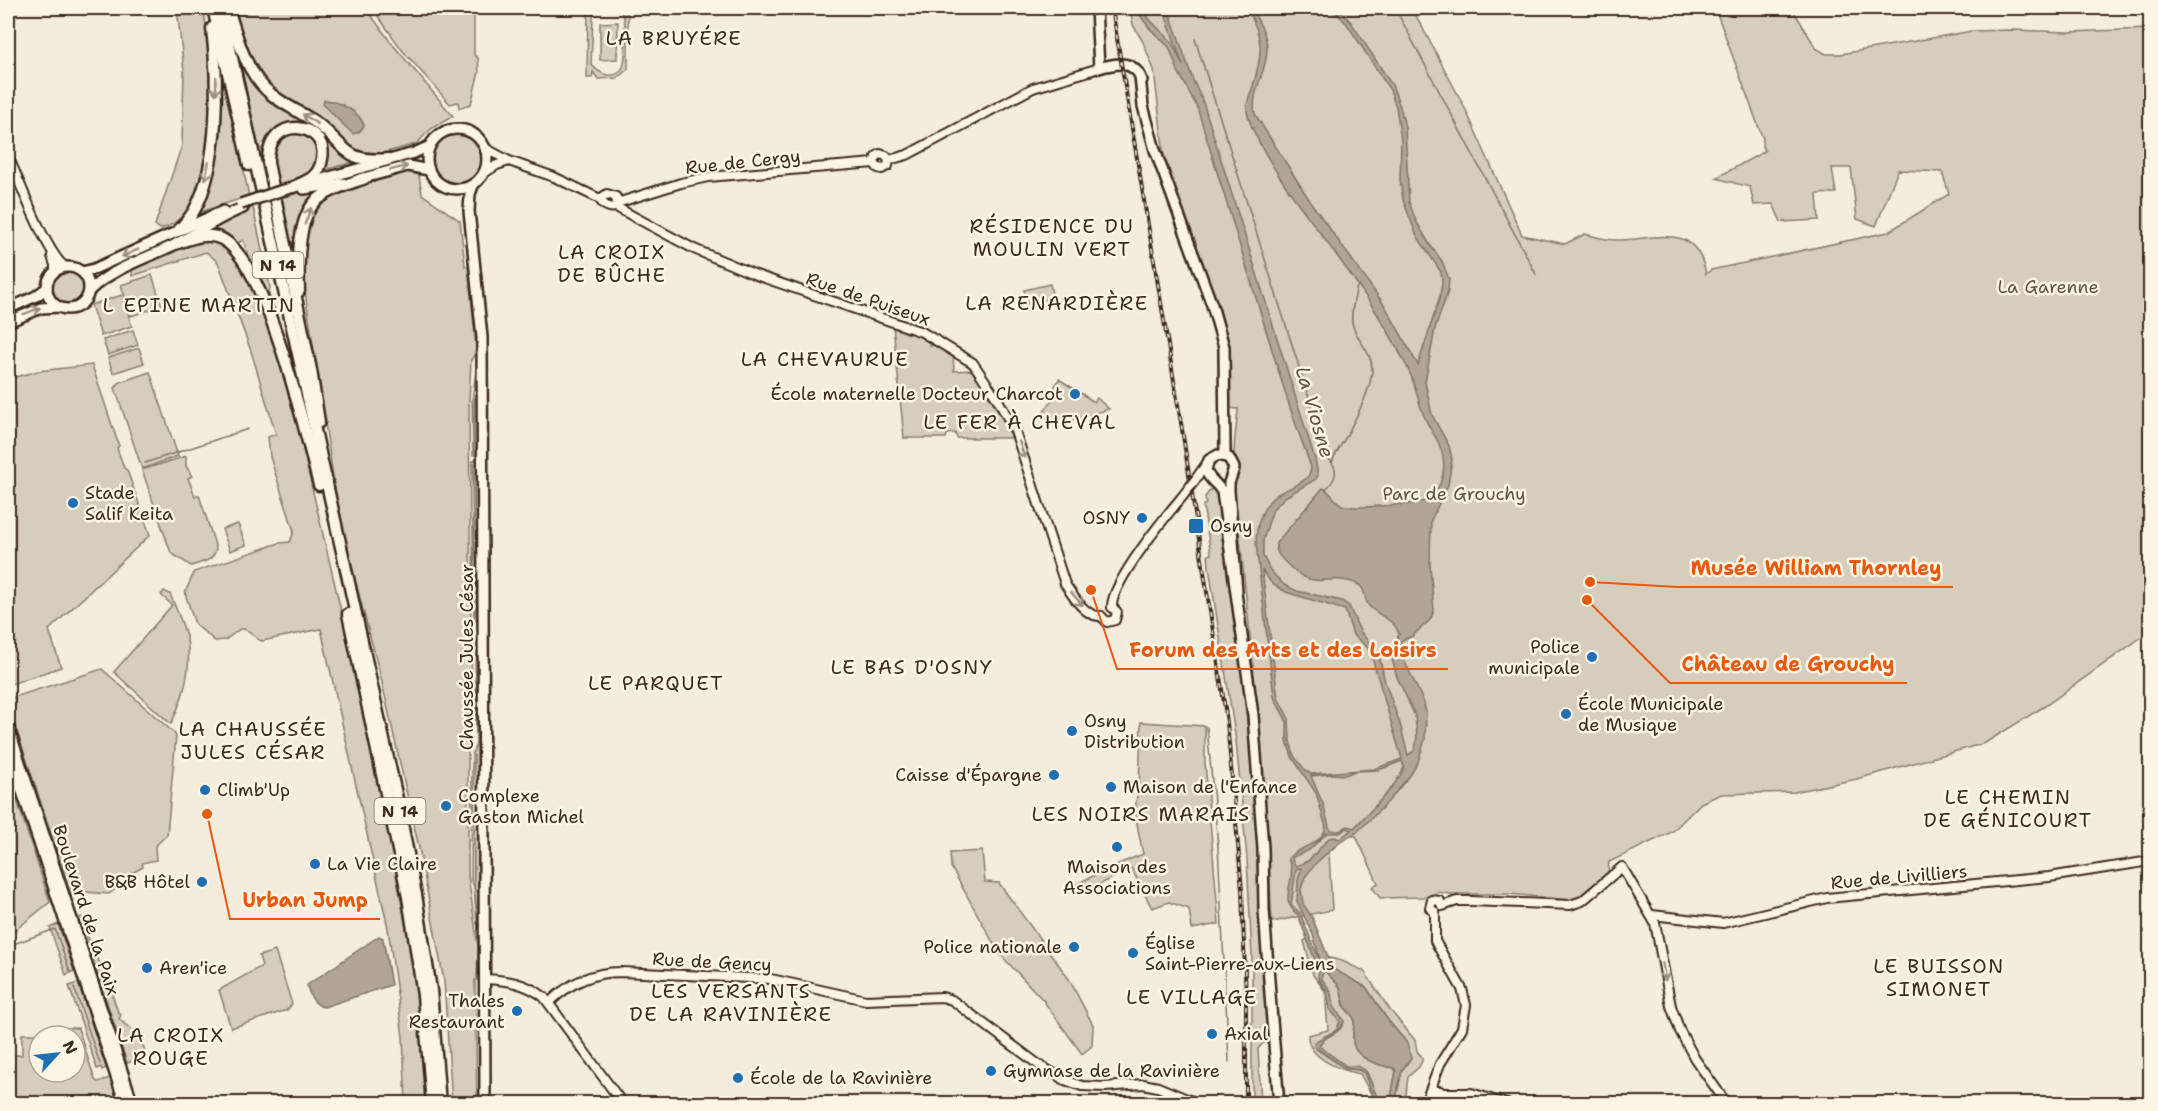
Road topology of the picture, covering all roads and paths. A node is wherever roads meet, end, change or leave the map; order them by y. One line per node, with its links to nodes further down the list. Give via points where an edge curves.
1 (208, 8): 22 (highway, one-way to 22, via 216,80 211,153 199,200)
2 (213, 8): 40 (highway, N 14)
3 (221, 8): 41 (highway, N 14)
4 (228, 8): 10 (highway, one-way to 4, via 354,157 314,122 266,90 247,63)
5 (1096, 8): 6 (main road)
6 (1099, 68): 19 (street, Rue de Cergy, via 1033,88 907,155 889,160 880,154 874,163 708,177); 34 (main road, via 1129,64 1140,76 1145,119 1224,347)
7 (430, 146): 8 (main road, via 439,135 457,129 475,135); 10 (main road); 12 (main road)
8 (485, 148): 11 (street); 13 (main road)
9 (8, 156): 23 (street)
10 (389, 159): 16 (main road)
11 (509, 161): 13 (street); 19 (street, via 600,199 607,194 616,196)
12 (429, 170): 14 (main road, one-way to 12, via 410,165); 17 (main road, via 438,183)
13 (484, 173): 15 (main road)
14 (365, 178): 18 (main road); 33 (highway, one-way to 14, via 298,268 306,217 321,197)
15 (473, 186): 17 (main road); 21 (main road, Chaussée Jules César)
16 (293, 187): 18 (main road); 33 (highway, via 317,172 323,153 314,135 297,127 276,135 268,150 268,163)
17 (454, 190): 21 (main road, Chaussée Jules César)
18 (280, 193): 20 (main road)
19 (617, 205): 44 (street, Rue de Puiseux, one-way to 44, via 694,249 756,275 922,332 973,363 1015,431 1059,573 1077,601 1090,614)
20 (242, 206): 22 (main road); 24 (main road)
21 (469, 211): 49 (main road, Chaussée Jules César, via 482,337)
22 (178, 231): 27 (main road, one-way to 27)
23 (48, 243): 25 (street); 26 (street)
24 (178, 243): 29 (main road, via 99,282); 40 (highway, via 203,236 219,238 236,250 248,268 285,359)
25 (65, 267): 26 (main road); 27 (main road)
26 (55, 271): 28 (main road)
27 (82, 272): 29 (main road)
28 (47, 288): 30 (main road); 31 (main road)
29 (89, 291): 30 (main road, via 79,306)
30 (59, 307): 32 (main road, one-way to 30, via 41,308)
31 (8, 309)
32 (8, 322)
33 (304, 336): 41 (highway)
34 (1226, 456): 35 (main road, via 1215,456); 37 (main road, via 1233,464)
35 (1207, 463): 36 (main road); 38 (street)
36 (1208, 476): 38 (street); 39 (main road)
37 (1230, 479): 39 (main road); 42 (main road)
38 (1195, 480): 43 (street, bridge, via 1151,534 1114,593)
39 (1216, 483): 42 (main road, via 1222,492)
40 (322, 497): 57 (highway, N 14, via 408,897 423,995)
41 (334, 523): 58 (highway, N 14, via 416,895 431,990)
42 (1237, 591): 52 (main road, via 1253,715)
43 (1112, 607): 44 (street, via 1103,609); 44 (street, via 1117,612 1115,620 1107,622)
44 (1101, 616)
45 (8, 726): 56 (main road, Boulevard de la Paix)
46 (8, 749): 55 (main road, Boulevard de la Paix)
47 (2151, 861): 48 (street, Rue de Livilliers, via 2049,877 1827,898 1722,923)
48 (1652, 915): 51 (street, via 1622,867 1582,901 1570,904 1457,901 1442,906 1435,912 1435,940 1458,981 1466,1005 1461,1028); 67 (street, one-way to 67, via 1680,1031)
49 (484, 979): 50 (street, via 526,986); 59 (main road, Chaussée Jules César)
50 (549, 1003): 60 (street); 61 (street, Rue de Gency, via 568,987 603,972 771,979 866,1000 930,996 952,1000 1065,1080 1082,1086 1143,1084)
51 (1436, 1078): 53 (street); 54 (street)
52 (1278, 1088): 62 (main road); 63 (main road)
53 (1442, 1092): 54 (street, via 1436,1090); 64 (street); 66 (street, via 1471,1093)
54 (1426, 1100)
55 (125, 1104)
56 (133, 1104)
57 (432, 1104)
58 (440, 1104)
59 (485, 1104)
60 (623, 1104)
61 (1199, 1104)
62 (1279, 1104)
63 (1285, 1104)
64 (1447, 1104): 65 (street, via 1468,1097)
65 (1494, 1104)
66 (1507, 1104)
67 (1727, 1104)

